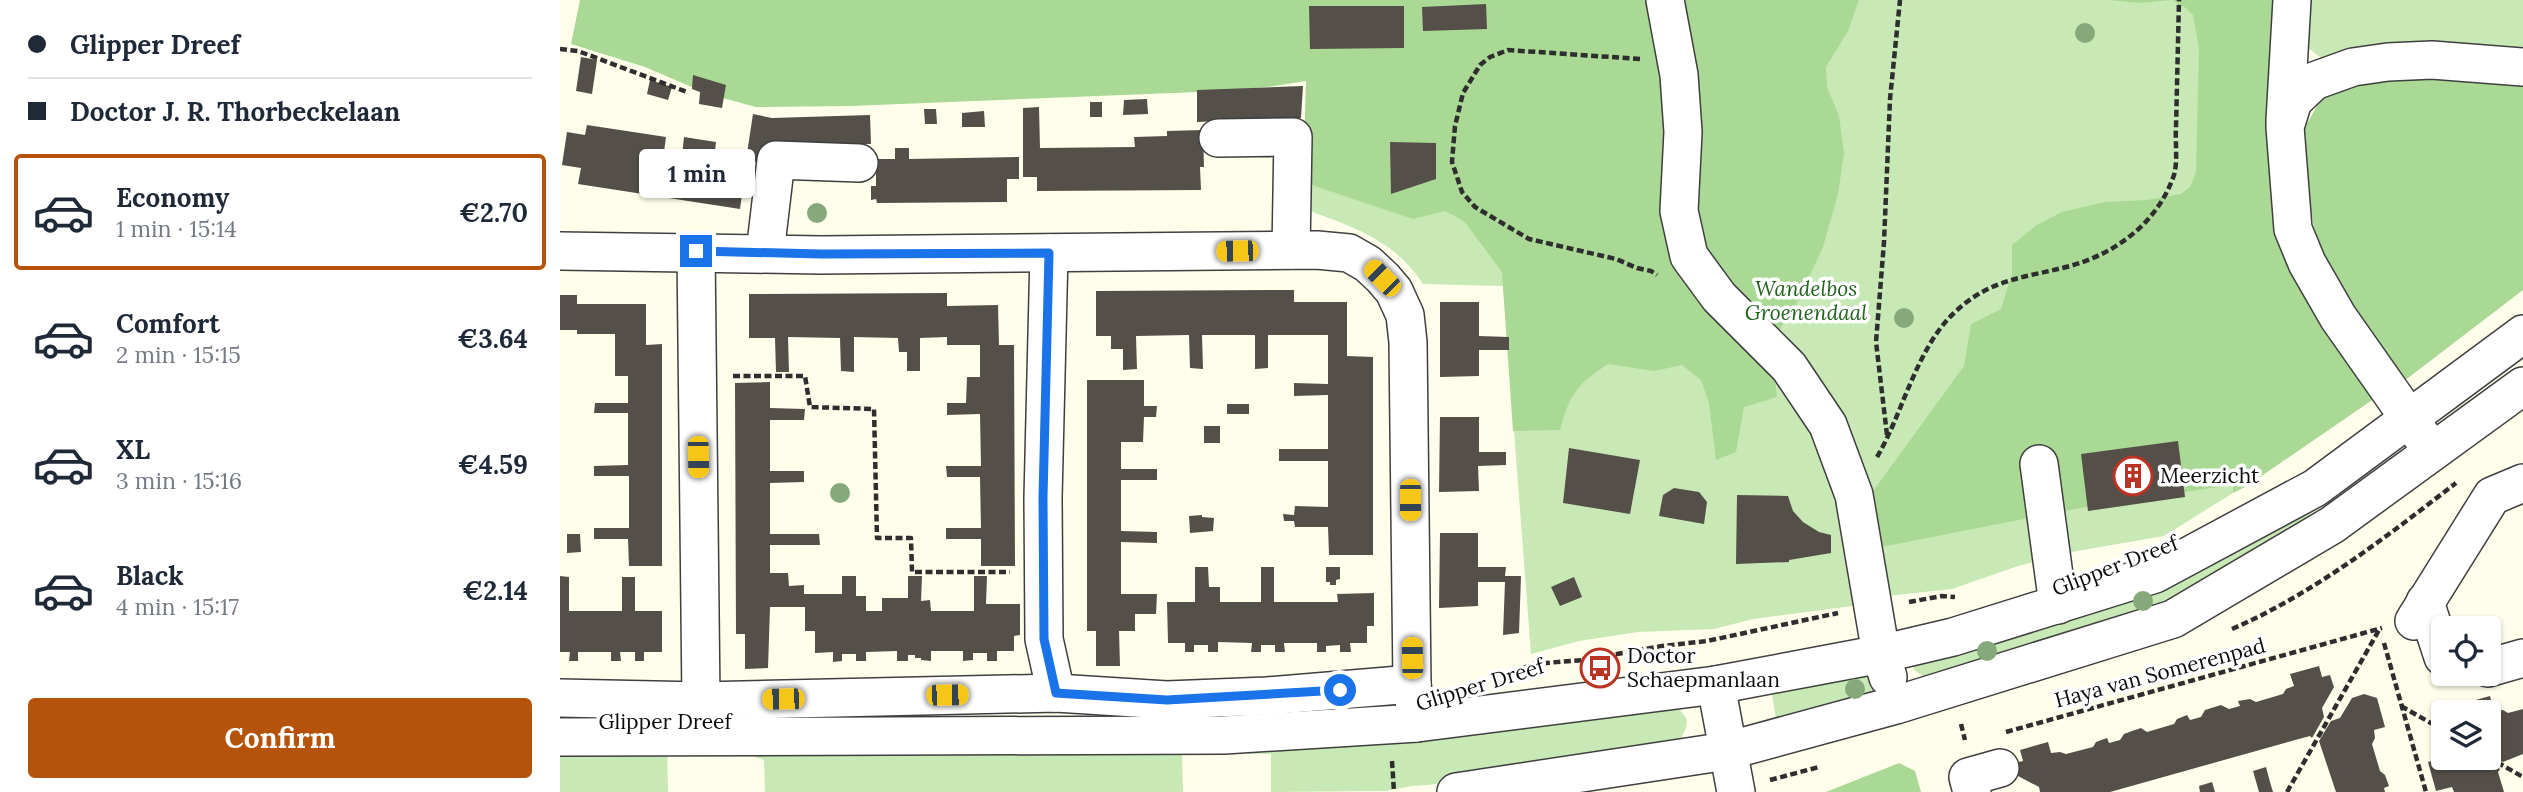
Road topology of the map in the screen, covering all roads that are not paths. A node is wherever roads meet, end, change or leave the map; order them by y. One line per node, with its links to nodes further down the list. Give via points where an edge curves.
1 (1665, 0): 22 (street, via 1683,132 1679,211 1689,256 1719,298 1789,367 1828,425 1854,495)
2 (2292, 0): 4 (street)
3 (2523, 67): 4 (street, via 2432,60 2353,67 2314,81 2293,101)
4 (2285, 127): 14 (street, via 2293,229 2307,263 2338,317)
5 (1218, 138): 8 (street, via 1293,137)
6 (859, 163): 10 (street, via 776,160)
7 (560, 250): 9 (street)
8 (1291, 250): 11 (street); 25 (street, via 1349,253 1368,264 1394,291 1405,315)
9 (696, 251): 10 (street); 29 (street)
10 (765, 253): 11 (street)
11 (1049, 253): 27 (street, via 1044,639)
12 (2523, 334): 14 (street, Glipper Dreef)
13 (2523, 386): 15 (street)
14 (2410, 419): 15 (street); 18 (street, Glipper Dreef, via 2315,488)
15 (2433, 453): 19 (street, via 2332,525)
16 (2039, 464): 20 (street)
17 (2523, 483): 21 (street, via 2492,496 2406,617)
18 (2213, 544): 19 (street); 20 (street, Glipper Dreef, via 2155,574)
19 (2229, 586): 30 (street, via 2173,619)
20 (2057, 605): 22 (street, Glipper Dreef)
21 (2431, 644)
22 (1881, 654): 26 (street, Glipper Dreef); 30 (street)
23 (2523, 658): 24 (street)
24 (2501, 664)
25 (1412, 684): 27 (street, Glipper Dreef, via 1167,700); 31 (street)
26 (1716, 685): 31 (street, Glipper Dreef); 33 (street)
27 (1056, 693): 29 (street, Glipper Dreef)
28 (560, 698): 29 (street, Glipper Dreef)
29 (702, 701)
30 (1896, 705): 33 (street)
31 (1417, 723): 32 (street, Glipper Dreef, via 1224,735)
32 (560, 737)
33 (1727, 751): 35 (street); 36 (street)
34 (1998, 751): 37 (street, via 1968,777)
35 (1455, 792)
36 (1736, 792)
37 (1972, 792)

